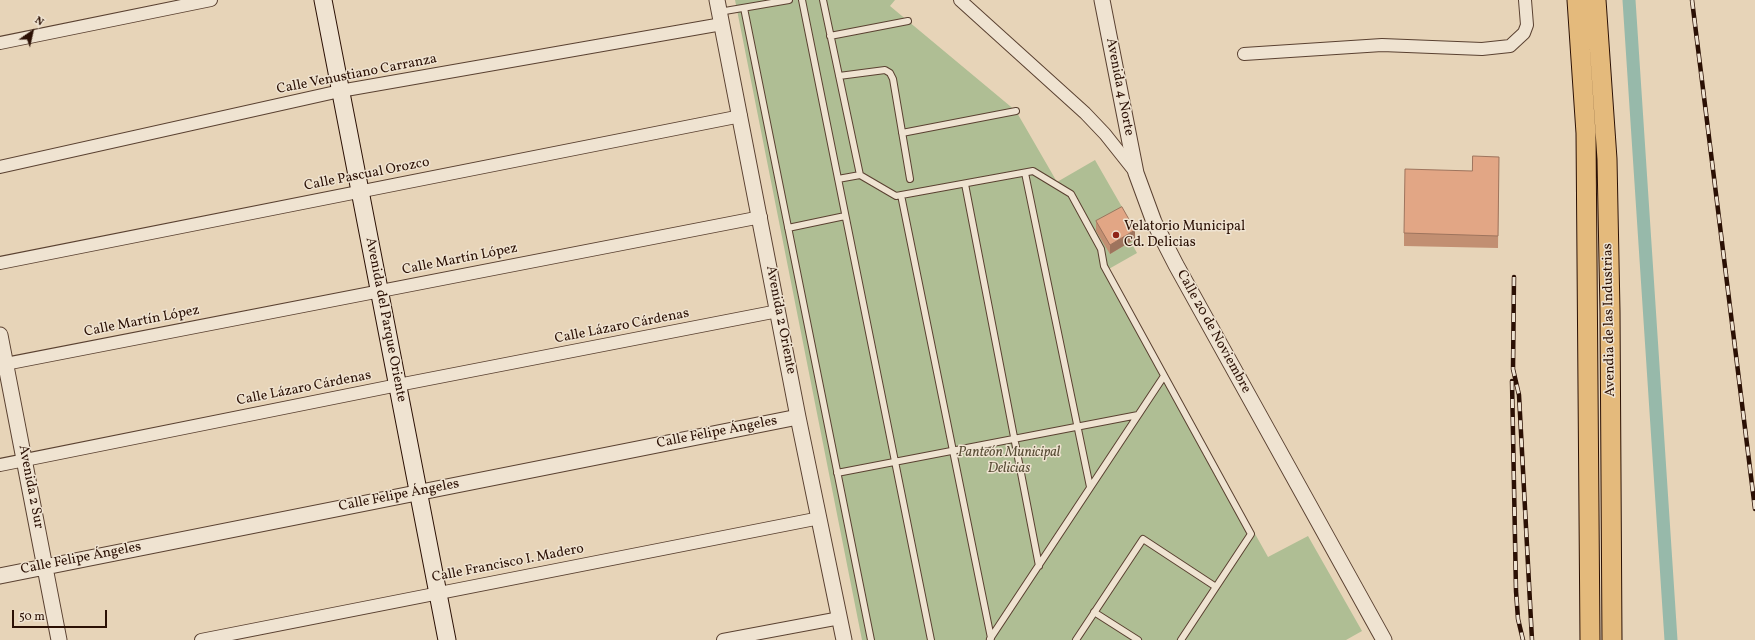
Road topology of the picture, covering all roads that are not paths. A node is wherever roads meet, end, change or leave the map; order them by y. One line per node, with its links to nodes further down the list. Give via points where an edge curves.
1 (211, 0): 15 (street)
2 (323, 0): 18 (main road, Avenida del Parque Oriente)
3 (789, 0): 11 (lane)
4 (802, 0): 26 (lane)
5 (823, 0): 14 (lane)
6 (960, 0): 24 (street, Calle 20 de Noviembre, via 1080,108)
7 (1102, 0): 24 (street, Avenida 4 Norte)
8 (1526, 0): 16 (street, via 1527,25 1524,33 1510,46 1482,49 1382,45)
9 (1577, 0): 72 (main road, Avendia de las Industrias, via 1586,140)
10 (1596, 0): 73 (main road, Avendia de las Industrias, via 1607,159)
11 (744, 8): 12 (lane); 33 (lane)
12 (720, 12): 18 (street, Calle Venustiano Carranza); 20 (street, Avenida 2 Oriente)
13 (908, 21): 14 (lane)
14 (830, 36): 17 (lane)
15 (0, 43)
16 (1244, 54)
17 (839, 76): 21 (lane, via 885,70 890,73); 25 (lane)
18 (340, 91): 22 (street, Calle Venustiano Carranza); 29 (main road, Avenida del Parque Oriente)
19 (1016, 111): 21 (lane)
20 (741, 116): 29 (street, Calle Pascual Orozco); 32 (street, Avenida 2 Oriente)
21 (902, 133): 27 (lane)
22 (0, 167)
23 (1025, 173): 28 (lane); 39 (lane, via 1033,172 1071,194 1101,249 1104,266); 43 (lane)
24 (1136, 173): 71 (street, Calle 20 de Noviembre, via 1154,222 1176,266)
25 (860, 175): 26 (lane); 30 (lane, via 896,196)
26 (838, 179): 31 (lane)
27 (910, 179)
28 (965, 184): 30 (lane); 44 (lane)
29 (360, 192): 34 (street, Calle Pascual Orozco); 35 (main road, Avenida del Parque Oriente)
30 (900, 195): 45 (lane)
31 (845, 216): 33 (lane); 47 (lane)
32 (761, 217): 35 (street, Calle Martín López); 36 (street, Avenida 2 Oriente)
33 (788, 228): 49 (lane)
34 (0, 263)
35 (379, 291): 38 (street, Calle Martín López); 40 (main road, Avenida del Parque Oriente)
36 (778, 311): 40 (street, Calle Lázaro Cárdenas); 42 (street, Avenida 2 Oriente)
37 (0, 335): 38 (street, Avenida 2 Sur)
38 (3, 364): 46 (street, Avenida 2 Sur)
39 (1164, 376): 41 (lane); 56 (lane, via 1251,534)
40 (398, 385): 46 (street, Calle Lázaro Cárdenas); 51 (main road, Avenida del Parque Oriente)
41 (1138, 415): 43 (lane); 50 (lane)
42 (798, 417): 51 (street, Calle Felipe Ángeles); 52 (street, Avenida 2 Oriente)
43 (1078, 427): 44 (lane); 50 (lane)
44 (1014, 439): 45 (lane); 53 (lane)
45 (953, 451): 47 (lane); 60 (lane)
46 (24, 460): 48 (street, Calle Lázaro Cárdenas); 54 (street, Avenida 2 Sur)
47 (895, 462): 49 (lane); 67 (lane)
48 (0, 465)
49 (837, 473): 66 (lane)
50 (1090, 487): 53 (lane)
51 (418, 493): 54 (street, Calle Felipe Ángeles); 57 (main road, Avenida del Parque Oriente)
52 (820, 518): 57 (street, Calle Francisco I. Madero); 59 (street, Avenida 2 Oriente)
53 (1039, 566): 60 (lane)
54 (45, 567): 55 (street, Calle Felipe Ángeles); 61 (street, Avenida 2 Sur)
55 (0, 576)
56 (1216, 587): 58 (lane, via 1143,539); 70 (lane)
57 (438, 593): 62 (street, Calle Francisco I. Madero); 63 (main road, Avenida del Parque Oriente)
58 (1094, 612): 68 (lane); 69 (lane)
59 (840, 618): 64 (street); 65 (street, Avenida 2 Oriente)
60 (990, 639)
61 (60, 640)
62 (201, 640)
63 (447, 640)
64 (723, 640)
65 (844, 640)
66 (871, 640)
67 (931, 640)
68 (1076, 640)
69 (1138, 640)
70 (1181, 640)
71 (1384, 640)
72 (1590, 640)
73 (1612, 640)

